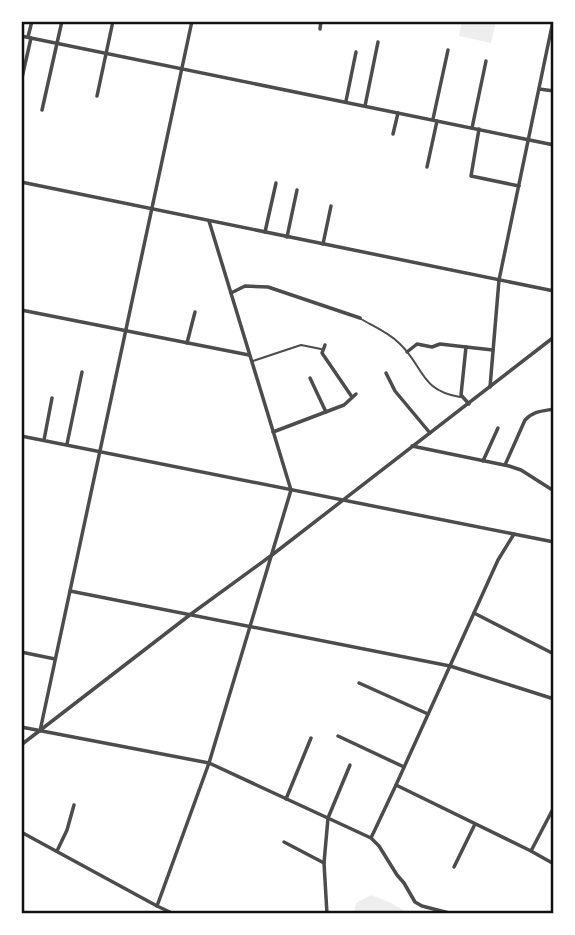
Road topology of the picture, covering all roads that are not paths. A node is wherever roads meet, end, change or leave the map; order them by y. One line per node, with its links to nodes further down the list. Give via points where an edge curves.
1 (32, 21): 9 (street)
2 (61, 21): 11 (street)
3 (113, 21): 14 (street)
4 (192, 21): 16 (street)
5 (321, 21): 7 (street)
6 (553, 21): 18 (street)
7 (320, 29)
8 (21, 36): 9 (street)
9 (30, 37): 11 (street); 17 (street)
10 (378, 42): 22 (street)
11 (57, 43): 14 (street); 23 (street)
12 (448, 50): 25 (street)
13 (356, 52): 21 (street)
14 (106, 53): 16 (street); 20 (street)
15 (486, 61): 26 (street)
16 (182, 68): 21 (street); 37 (street)
17 (21, 82)
18 (539, 89): 19 (street); 29 (street)
19 (554, 91)
20 (97, 96)
21 (346, 102): 22 (street)
22 (365, 106): 24 (street)
23 (42, 110)
24 (398, 113): 25 (street); 28 (street)
25 (435, 120): 26 (street); 31 (street)
26 (472, 128): 27 (street)
27 (479, 129): 29 (street); 34 (street, via 471,176)
28 (393, 134)
29 (529, 140): 30 (street); 34 (street)
30 (554, 145)
31 (427, 167)
32 (21, 182): 37 (street)
33 (276, 183): 39 (street)
34 (519, 186): 42 (street)
35 (297, 190): 40 (street)
36 (331, 206): 41 (street)
37 (152, 209): 38 (street); 48 (street)
38 (209, 221): 39 (street); 44 (street)
39 (265, 232): 40 (street)
40 (287, 237): 41 (street)
41 (323, 244): 42 (street)
42 (499, 280): 43 (street); 53 (street)
43 (554, 291)
44 (231, 293): 47 (street, via 245,286 268,287); 55 (street)
45 (21, 310): 48 (street)
46 (195, 312): 50 (street)
47 (360, 318): 54 (lane, via 398,341)
48 (125, 331): 50 (street); 73 (street)
49 (554, 337): 60 (street)
50 (187, 343): 55 (street)
51 (324, 347): 56 (lane, via 302,345); 65 (street, via 322,353 354,396)
52 (466, 347): 53 (street); 54 (street, via 417,344); 61 (street)
53 (493, 350): 60 (street)
54 (407, 352): 61 (lane, via 425,380)
55 (250, 355): 56 (street)
56 (252, 361): 67 (street)
57 (82, 372): 71 (street)
58 (386, 373): 68 (street)
59 (310, 378): 65 (street)
60 (490, 387): 63 (street)
61 (463, 397): 63 (street)
62 (52, 398): 70 (street)
63 (469, 404): 68 (street)
64 (554, 409): 75 (street, via 530,414)
65 (326, 412): 67 (street)
66 (498, 428): 74 (street)
67 (273, 432): 76 (street)
68 (430, 433): 72 (street)
69 (21, 436): 70 (street)
70 (44, 440): 71 (street)
71 (67, 444): 73 (street)
72 (412, 446): 74 (street); 78 (street)
73 (99, 450): 76 (street); 82 (street)
74 (483, 461): 75 (street)
75 (505, 466): 77 (street, via 521,470)
76 (290, 489): 78 (street); 81 (street)
77 (554, 491)
78 (344, 499): 79 (street); 81 (street)
79 (515, 534): 80 (street); 83 (street)
80 (554, 541)
81 (272, 555): 84 (street); 85 (street)
82 (70, 591): 84 (street); 88 (street)
83 (474, 612): 87 (street); 89 (street)
84 (191, 614): 85 (street); 94 (street)
85 (250, 626): 89 (street); 98 (street)
86 (21, 652): 88 (street)
87 (554, 654)
88 (55, 659): 94 (street)
89 (450, 666): 91 (street); 92 (street)
90 (359, 683): 92 (street)
91 (554, 699)
92 (428, 714): 100 (street)
93 (21, 727): 94 (street)
94 (40, 731): 97 (street); 98 (street)
95 (338, 736): 100 (street)
96 (311, 738): 102 (street)
97 (21, 746)
98 (209, 763): 102 (street); 115 (street)
99 (350, 765): 105 (street)
100 (404, 767): 101 (street)
101 (396, 785): 106 (street); 108 (street)
102 (286, 799): 105 (street)
103 (74, 805): 110 (street)
104 (554, 807): 111 (street)
105 (328, 818): 108 (street); 112 (street)
106 (475, 824): 111 (street); 114 (street)
107 (21, 832): 110 (street)
108 (371, 838): 118 (street, via 415,902)
109 (284, 842): 112 (street)
110 (57, 851): 115 (street)
111 (531, 851): 113 (street)
112 (324, 863): 117 (street)
113 (554, 864)
114 (454, 867)
115 (157, 906): 116 (street)
116 (174, 914)
117 (327, 914)
118 (453, 914)

